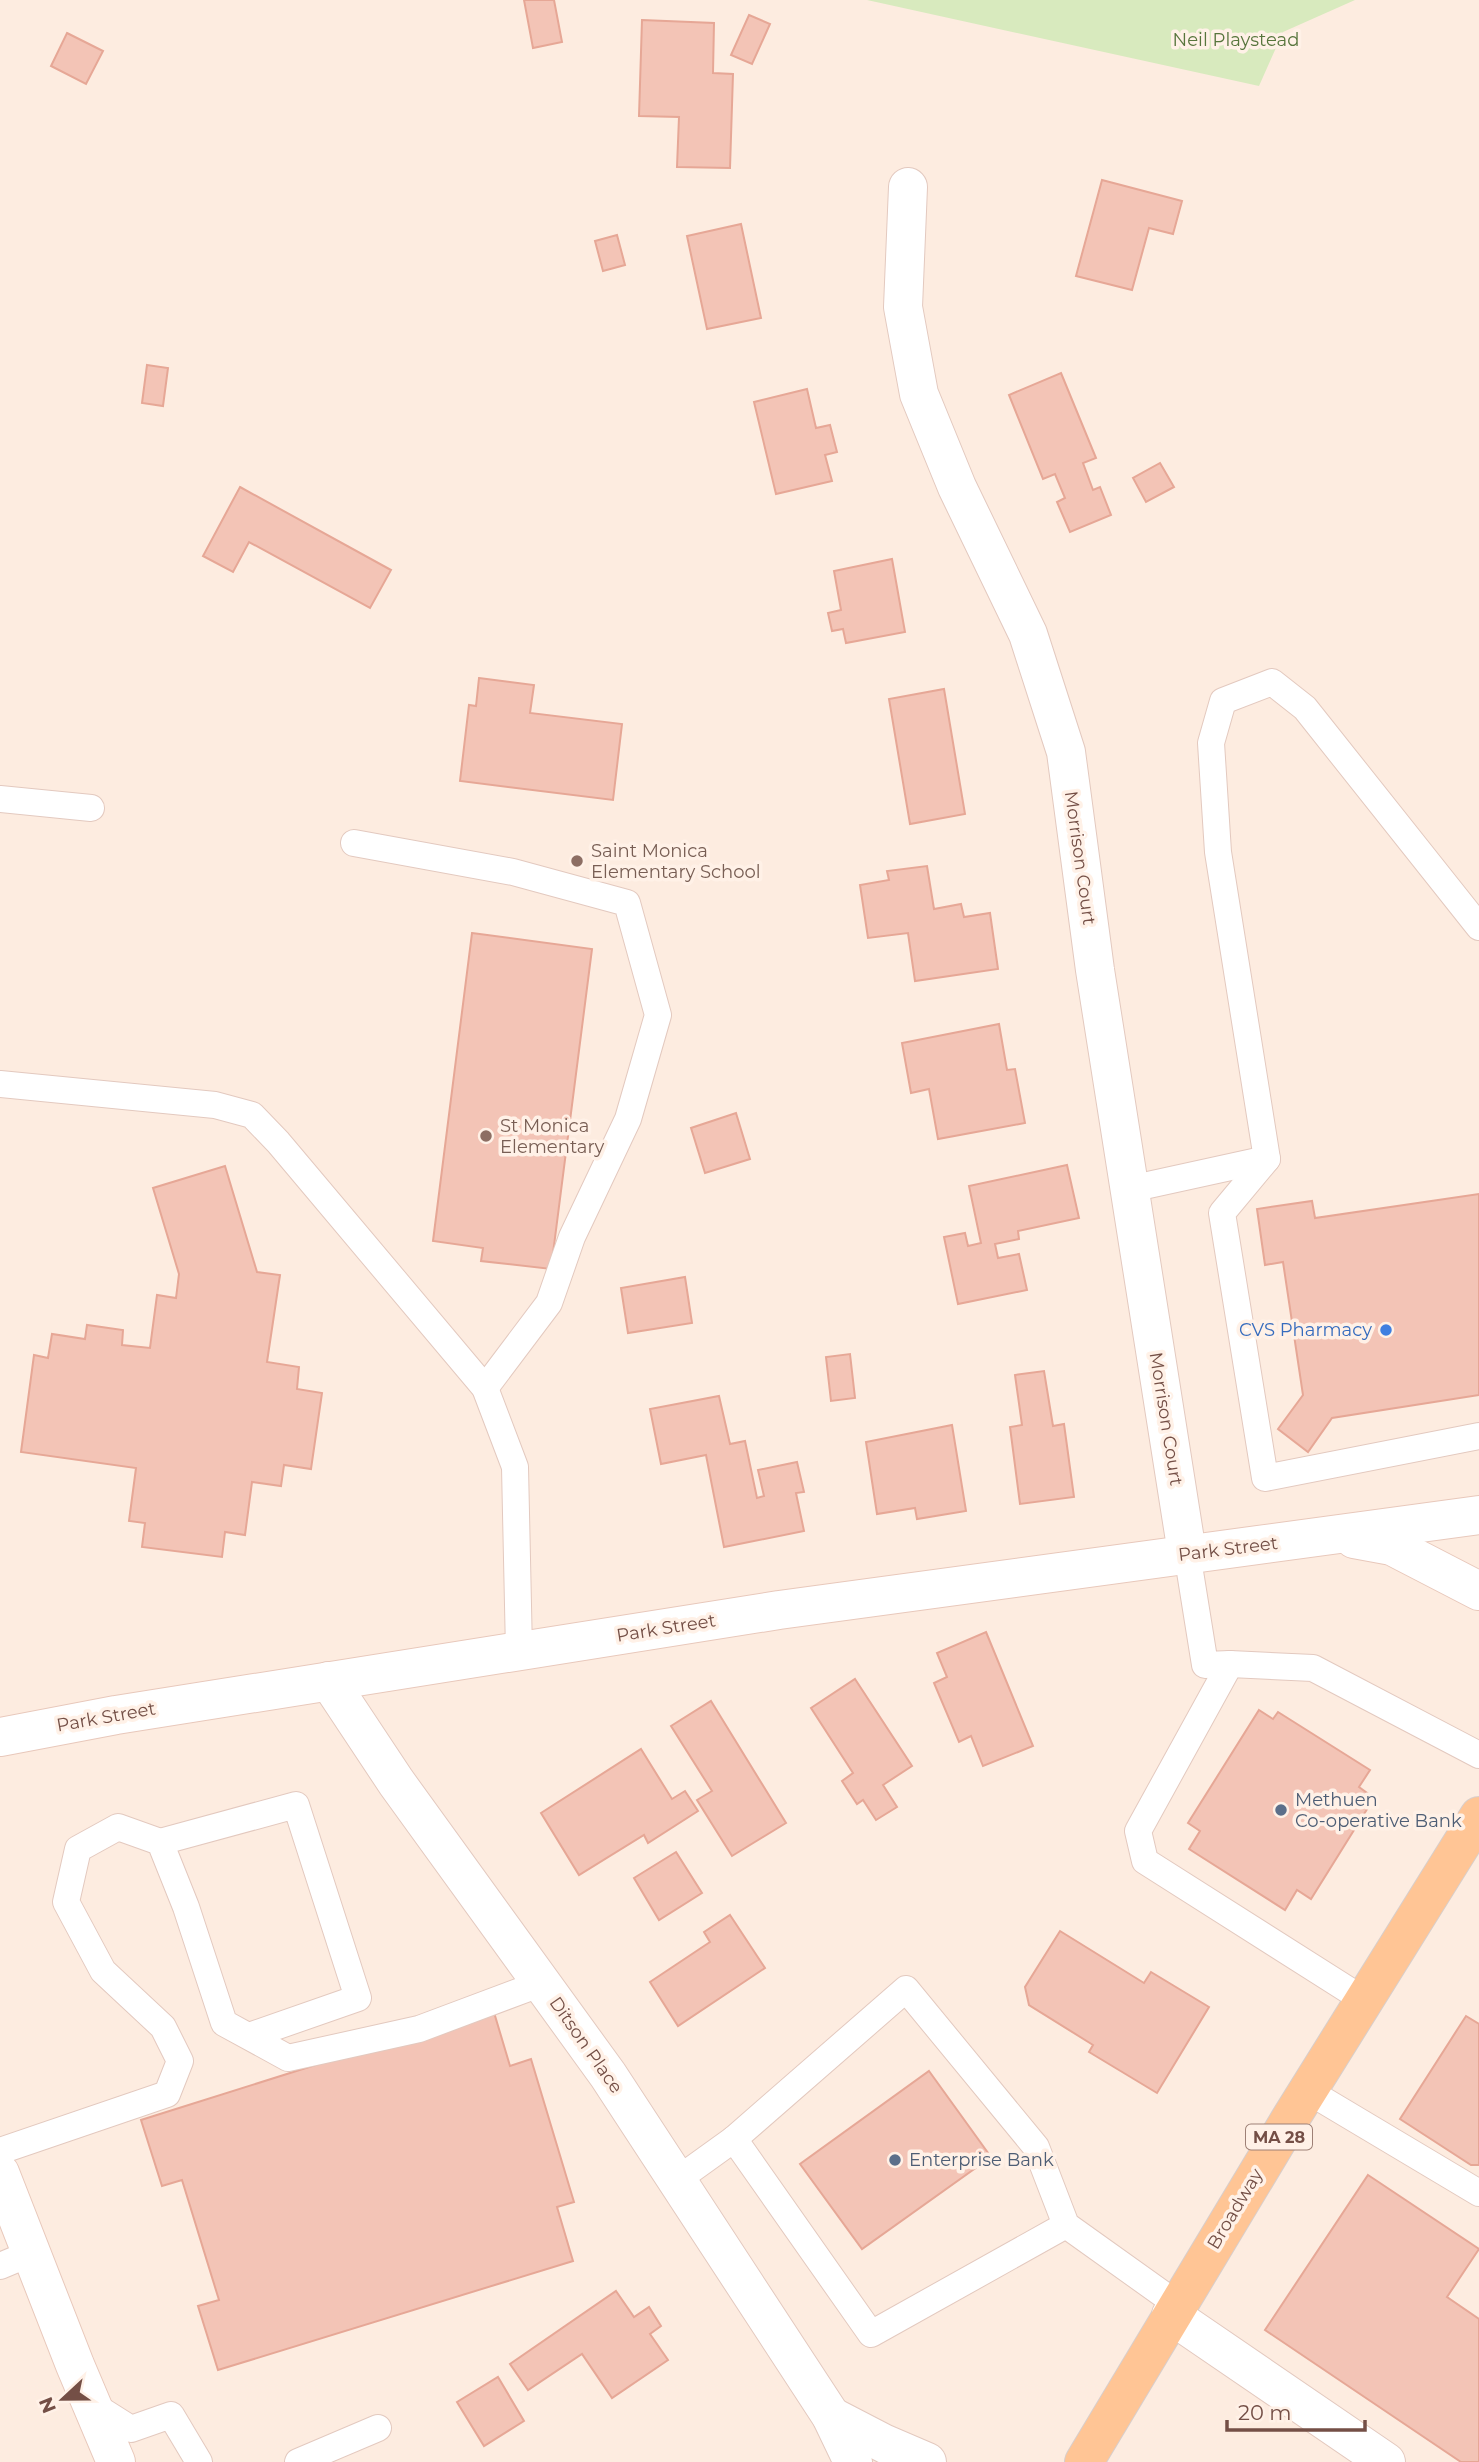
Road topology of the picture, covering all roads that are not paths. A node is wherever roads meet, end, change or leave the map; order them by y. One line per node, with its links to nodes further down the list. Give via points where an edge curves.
1 (908, 187): 8 (street, Morrison Court, via 903,307 919,394 957,487 1028,634 1066,752)
2 (0, 799): 3 (lane)
3 (91, 808)
4 (354, 843): 9 (lane, via 513,872 626,903 658,1016 628,1119 572,1237 549,1303)
5 (1479, 927): 7 (lane, via 1305,708 1272,682 1223,701 1211,743 1218,852)
6 (0, 1084): 9 (lane, via 215,1105 252,1115)
7 (1267, 1159): 8 (lane); 10 (lane, via 1222,1213 1265,1478)
8 (1130, 1189): 13 (street, Morrison Court)
9 (485, 1388): 15 (lane, via 515,1466)
10 (1479, 1436)
11 (1479, 1515): 12 (street, Park Street)
12 (1335, 1536): 13 (street, Park Street); 14 (street, Park Street, via 1392,1546)
13 (1187, 1553): 15 (street, Park Street); 16 (lane, via 1205,1665)
14 (1479, 1591)
15 (519, 1651): 17 (street, Park Street)
16 (1230, 1664): 19 (lane, via 1313,1668); 23 (lane, via 1138,1831 1145,1861)
17 (329, 1681): 18 (street, Park Street); 22 (street, Ditson Place)
18 (0, 1737)
19 (1479, 1755)
20 (1479, 1816): 23 (main road, Broadway / MA 28)
21 (160, 1842): 24 (lane, via 224,2022); 24 (lane, via 296,1805 358,1998); 27 (lane, via 118,1827 78,1849 66,1902 103,1971 163,2027 180,2061 167,2094)
22 (542, 1983): 24 (lane, via 419,2029 288,2058); 29 (street, Ditson Place)
23 (1364, 2000): 25 (main road, Broadway / MA 28)
24 (249, 2036)
25 (1308, 2091): 30 (lane); 33 (main road, Broadway / MA 28)
26 (734, 2139): 29 (lane); 31 (lane, via 871,2334); 31 (lane, via 906,1989 1036,2147)
27 (0, 2151)
28 (0, 2172): 32 (street)
29 (677, 2180): 35 (street, Ditson Place)
30 (1479, 2193)
31 (1066, 2225): 33 (lane)
32 (16, 2260): 34 (street)
33 (1175, 2310): 42 (main road, Broadway / MA 28); 43 (street)
34 (96, 2412): 37 (street); 38 (lane, via 131,2429 170,2416)
35 (831, 2416): 40 (street, Ditson Place); 41 (street, Ditson Place)
36 (378, 2428): 39 (lane)
37 (116, 2462)
38 (199, 2462)
39 (298, 2462)
40 (853, 2462)
41 (927, 2462)
42 (1084, 2462)
43 (1386, 2462)

